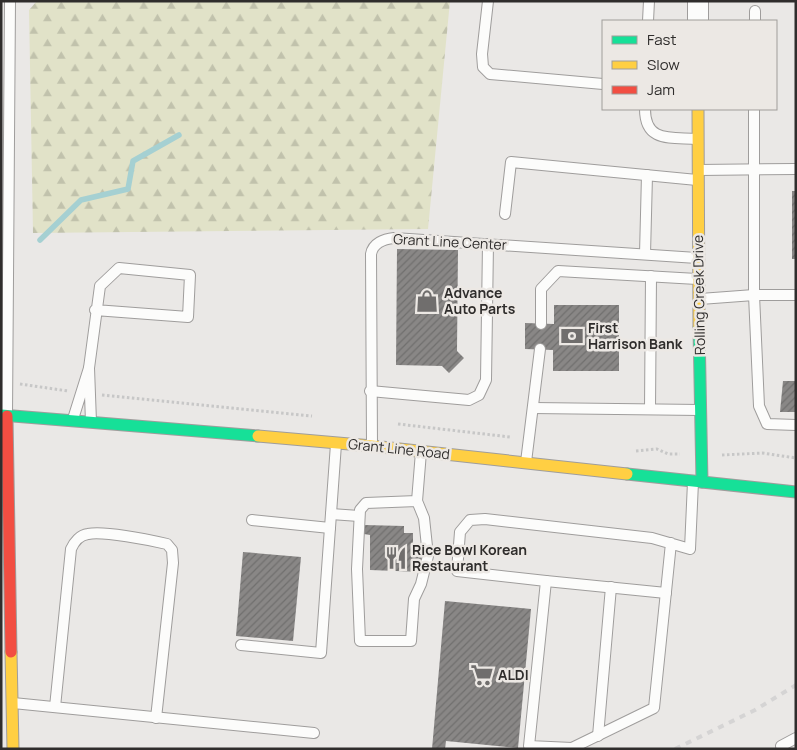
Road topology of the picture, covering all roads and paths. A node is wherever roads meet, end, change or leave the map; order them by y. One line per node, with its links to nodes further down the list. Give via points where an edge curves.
1 (10, 1): 29 (lane)
2 (488, 1): 7 (lane, via 482,54 483,67 490,74)
3 (648, 1): 5 (lane)
4 (698, 1): 6 (street)
5 (648, 20)
6 (698, 20)
7 (602, 84)
8 (645, 110): 11 (lane, via 648,128 656,135)
9 (698, 110): 11 (main road, Rolling Creek Drive)
10 (754, 110): 13 (lane)
11 (698, 139): 15 (main road, Rolling Creek Drive)
12 (796, 169): 13 (lane)
13 (754, 170): 15 (lane); 22 (lane)
14 (647, 175): 15 (lane); 16 (lane, via 511,162); 18 (lane)
15 (698, 175): 19 (main road, Rolling Creek Drive)
16 (505, 214)
17 (488, 244): 18 (lane, Grant Line Center); 30 (lane, Grant Line Center, via 394,238 384,240 372,249); 30 (lane, via 486,380 479,395 469,400)
18 (645, 254): 19 (lane, Grant Line Center)
19 (698, 258): 21 (main road, Rolling Creek Drive)
20 (651, 276): 21 (lane); 26 (lane, via 558,271 540,288); 34 (lane)
21 (698, 279): 24 (main road, Rolling Creek Drive)
22 (754, 295): 23 (lane); 24 (lane); 41 (lane, via 759,406 766,424)
23 (796, 295)
24 (699, 299): 35 (main road, Rolling Creek Drive)
25 (96, 310): 25 (lane, via 188,317 190,275 119,268 100,286); 28 (lane)
26 (541, 324)
27 (540, 349): 33 (lane)
28 (89, 368): 38 (lane); 39 (lane)
29 (6, 385): 31 (path, via 24,384); 36 (lane)
30 (370, 391): 40 (lane, Grant Line Center)
31 (74, 392)
32 (110, 396): 37 (path)
33 (533, 408): 34 (lane); 42 (lane)
34 (650, 409): 35 (lane)
35 (701, 410): 47 (main road, Rolling Creek Drive)
36 (4, 415): 38 (main road, Grant Line Road); 62 (main road)
37 (318, 417)
38 (72, 421): 39 (main road, Grant Line Road)
39 (92, 423): 43 (main road, Grant Line Road)
40 (370, 423): 42 (path); 44 (lane, Grant Line Center)
41 (796, 425)
42 (528, 440): 49 (lane)
43 (336, 443): 44 (main road, Grant Line Road); 53 (lane)
44 (372, 446): 45 (main road, Grant Line Road)
45 (421, 451): 49 (main road, Grant Line Road); 52 (lane)
46 (634, 451): 47 (path, via 657,449 668,454)
47 (702, 455): 48 (path, via 762,453); 50 (main road, Rolling Creek Drive)
48 (796, 458)
49 (526, 463): 50 (main road, Grant Line Road)
50 (698, 482): 51 (main road, Grant Line Road); 57 (lane, via 690,549)
51 (796, 492)
52 (418, 502): 54 (lane, via 366,503); 54 (lane, via 424,518 428,556 414,599 411,641 360,641)
53 (331, 514): 54 (lane); 56 (lane)
54 (359, 516)
55 (252, 520): 56 (lane)
56 (330, 528): 61 (lane, via 321,653)
57 (671, 543): 58 (lane, via 652,538 486,519 470,520 460,532 457,570); 60 (lane)
58 (546, 581): 59 (lane); 67 (lane, via 529,746 572,748)
59 (611, 588): 60 (lane); 67 (lane)
60 (666, 593): 67 (lane, via 654,708)
61 (241, 645)
62 (12, 702): 63 (lane); 64 (main road)
63 (55, 707): 65 (lane); 65 (lane, via 71,549 82,536 96,534 167,544 172,550 170,600)
64 (7, 716): 70 (main road)
65 (156, 718): 66 (lane)
66 (314, 734)
67 (598, 736)
68 (796, 738): 69 (lane)
69 (781, 746)
70 (12, 749)

